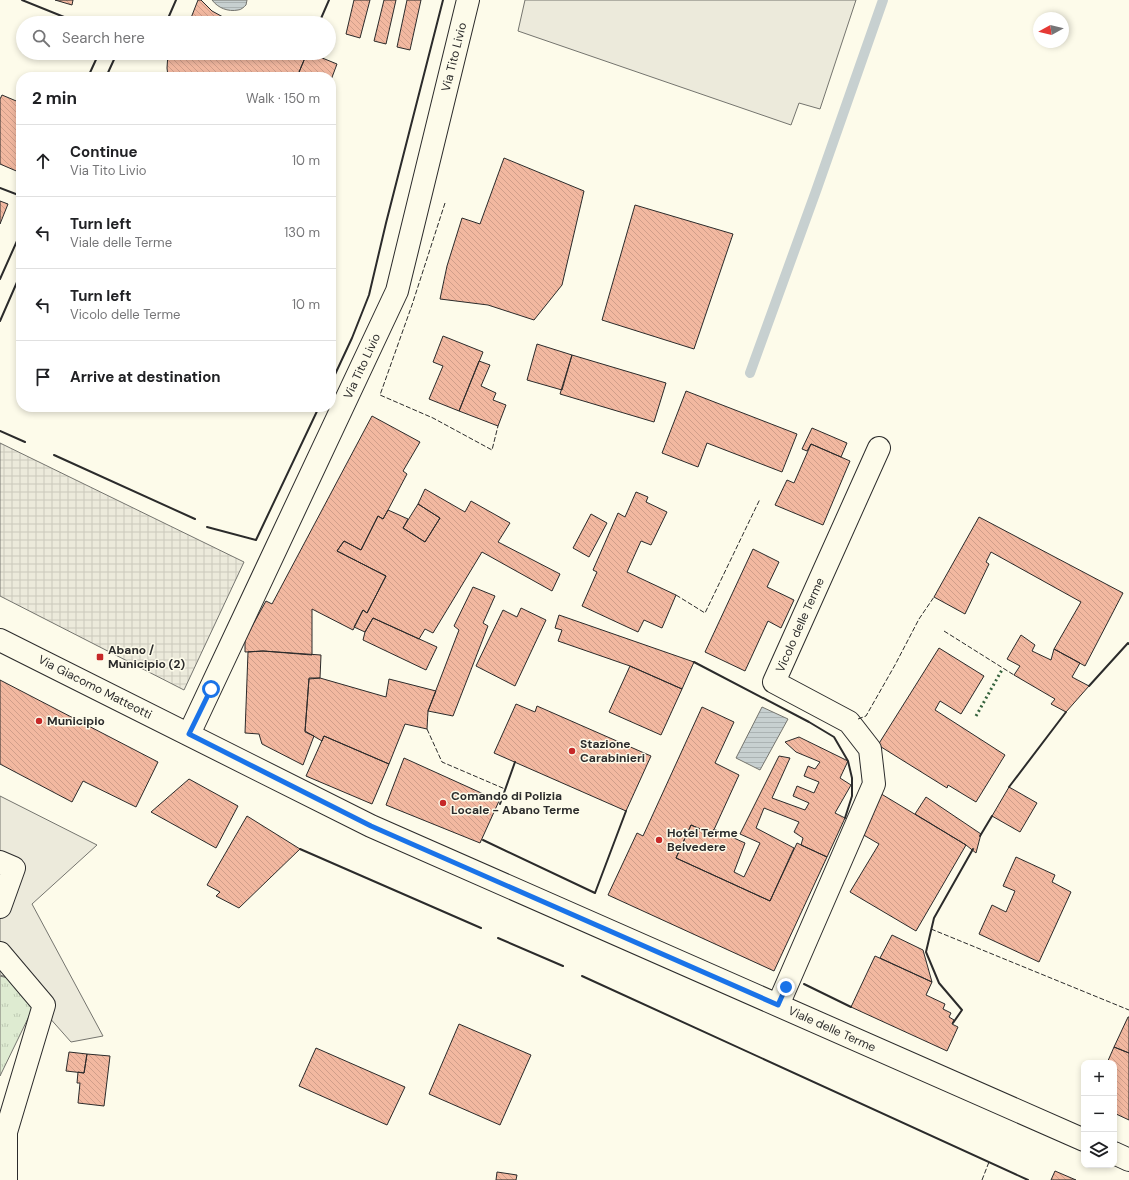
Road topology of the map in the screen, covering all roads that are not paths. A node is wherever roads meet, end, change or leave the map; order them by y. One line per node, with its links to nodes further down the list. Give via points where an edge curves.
1 (468, 0): 4 (street, Via Tito Livio, via 397,291)
2 (879, 448): 8 (street, Vicolo delle Terme, via 774,682 849,722 870,749 874,784)
3 (0, 640): 4 (street, Via Giacomo Matteotti)
4 (189, 734): 8 (street, Viale delle Terme, via 371,826)
5 (0, 862): 6 (street, via 14,868)
6 (0, 907)
7 (0, 953): 9 (street, via 44,1005)
8 (778, 1005): 10 (street, Viale delle Terme)
9 (3, 1132): 13 (street)
10 (1081, 1139)
11 (1117, 1154): 12 (street)
12 (1129, 1160)
13 (6, 1180)

